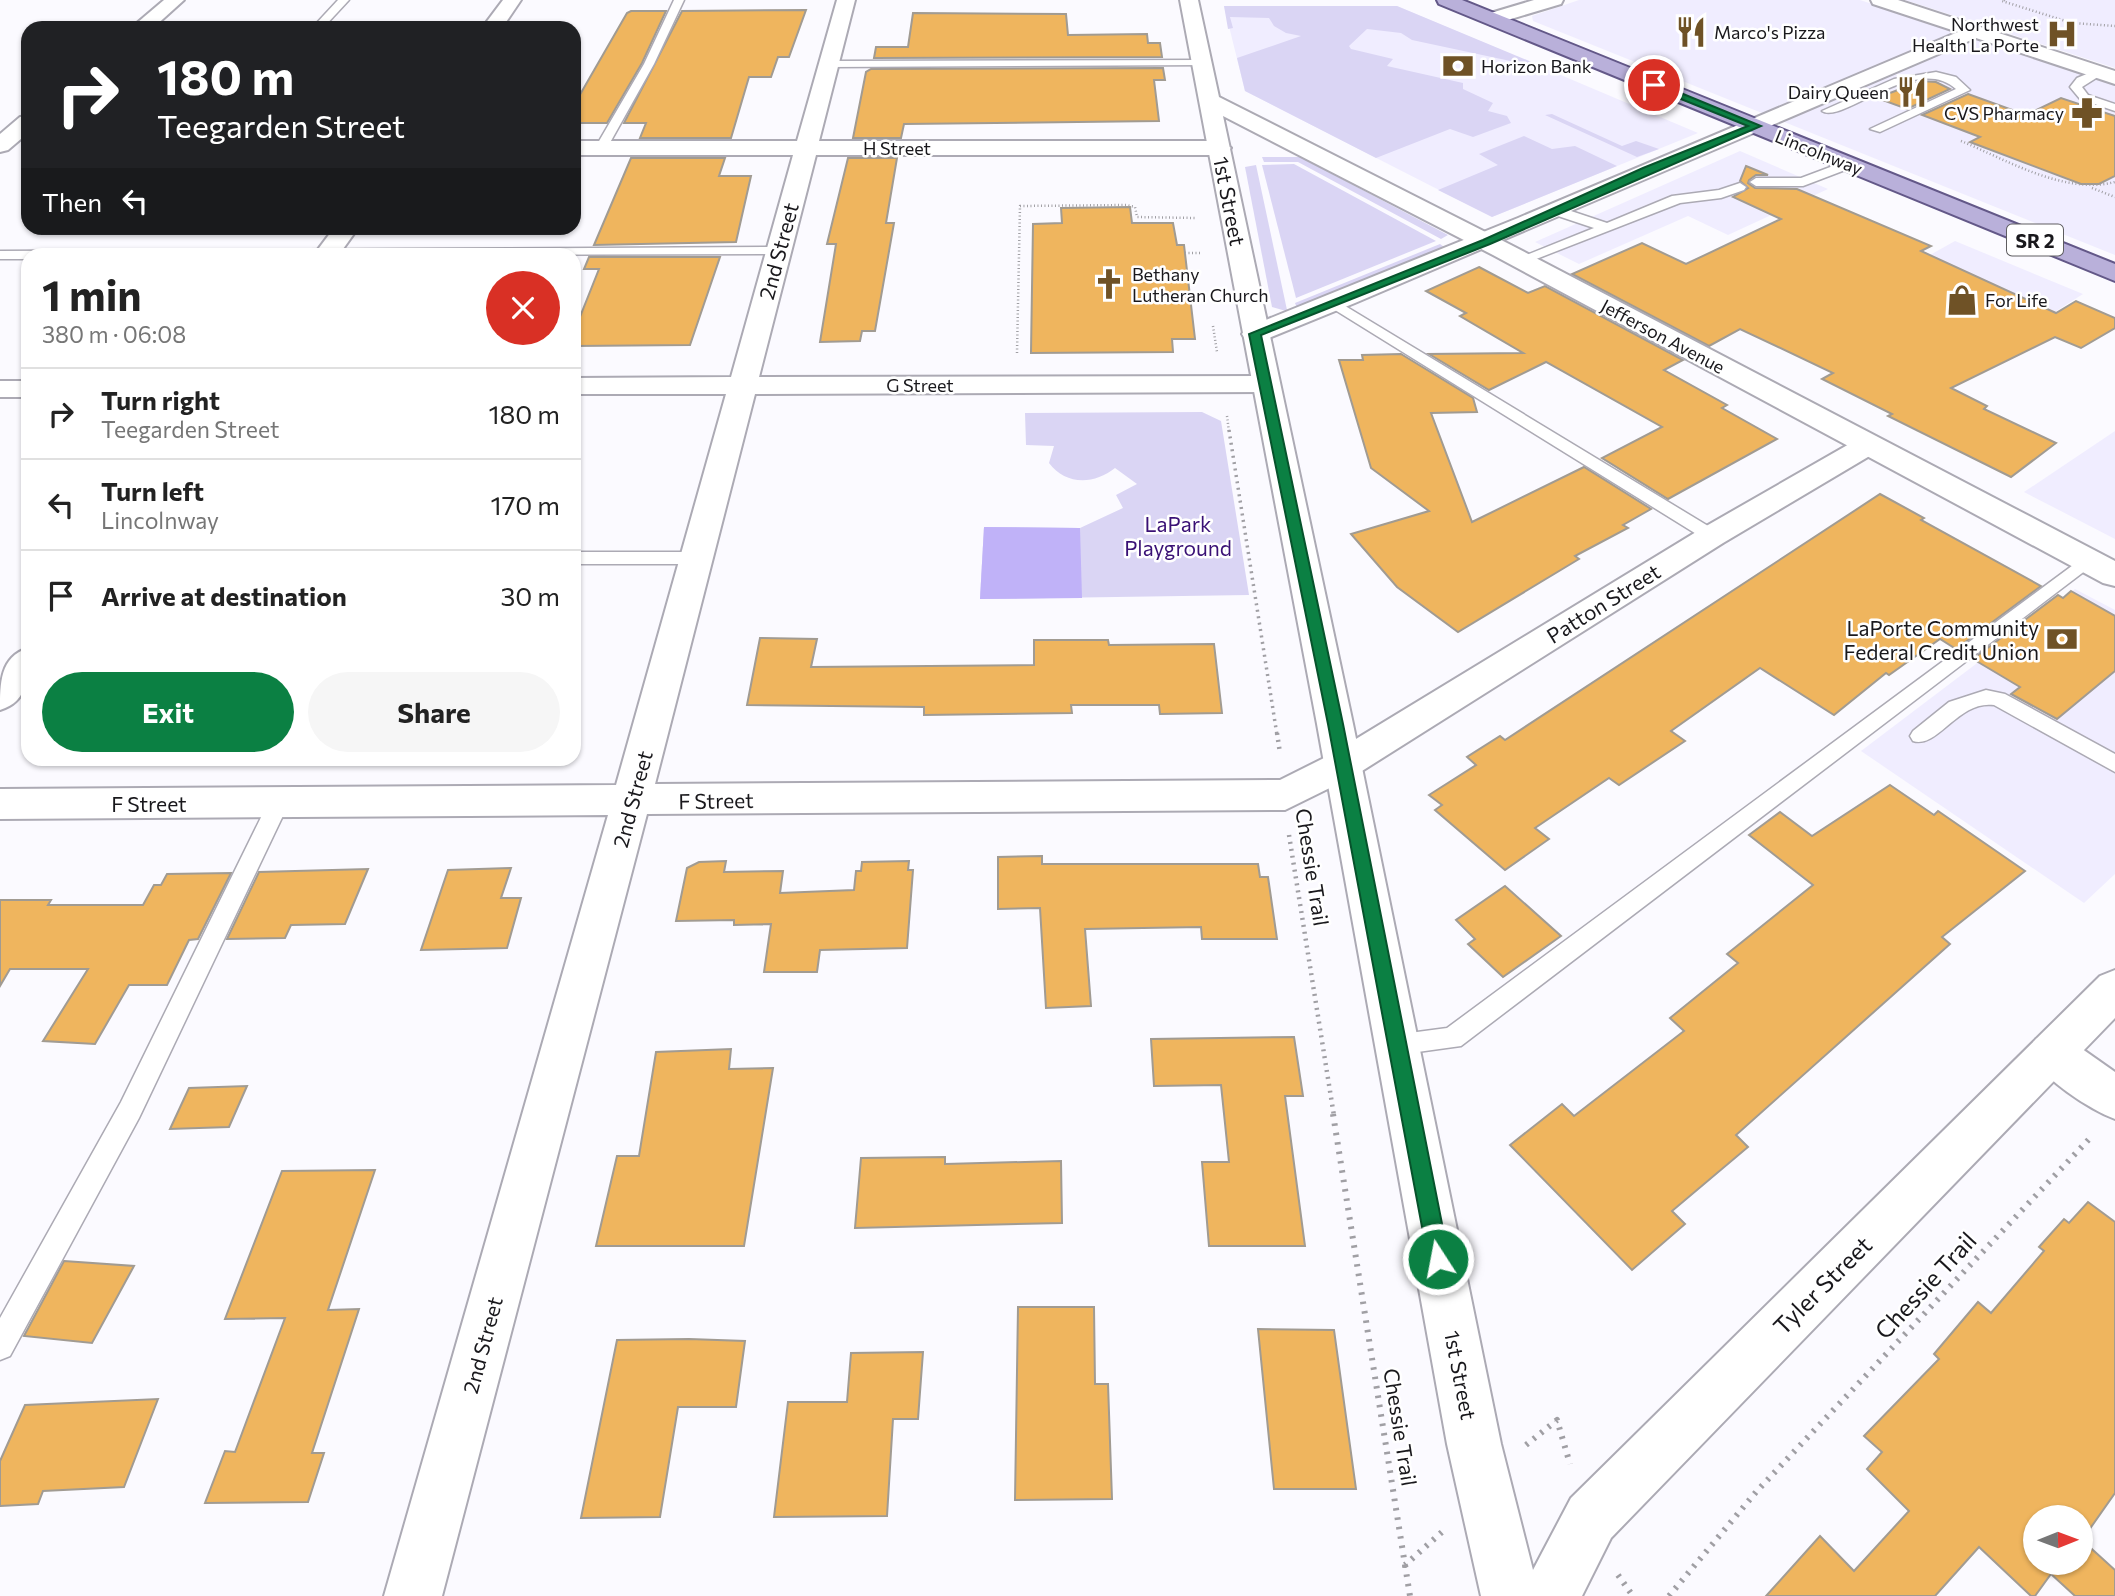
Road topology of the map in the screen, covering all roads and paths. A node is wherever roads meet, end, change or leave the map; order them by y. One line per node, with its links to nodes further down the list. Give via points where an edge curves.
1 (175, 0): 12 (street)
2 (344, 0): 13 (lane)
3 (512, 0): 14 (street)
4 (680, 0): 29 (lane)
5 (846, 0): 18 (street, 2nd Street)
6 (1189, 0): 17 (street, 1st Street)
7 (1446, 0): 11 (main road, Lincolnway / SR 2)
8 (1554, 0): 11 (street)
9 (1880, 0): 16 (street)
10 (2005, 0): 15 (path, via 2072,23)
11 (1491, 19): 23 (main road, Lincolnway / SR 2)
12 (150, 21)
13 (324, 21)
14 (497, 21)
15 (2115, 26)
16 (1977, 31): 19 (street); 23 (street)
17 (1202, 63): 18 (lane); 20 (street, 1st Street)
18 (830, 64): 31 (street, 2nd Street)
19 (2106, 76): 21 (lane, via 2081,80 2076,87 2084,97)
20 (1210, 102): 30 (street, 1st Street); 45 (street, Jefferson Avenue)
21 (2115, 108)
22 (1828, 111): 25 (lane, via 1915,74 1951,79 1964,90)
23 (1756, 126): 34 (main road, Lincolnway / SR 2); 40 (street)
24 (21, 128): 27 (street)
25 (1876, 129)
26 (1961, 141): 37 (path, via 2070,183)
27 (0, 145)
28 (581, 148): 29 (street, H Street)
29 (601, 148): 31 (street, H Street)
30 (1202, 148): 31 (street, H Street); 41 (path); 57 (street, 1st Street)
31 (807, 149): 46 (street, 2nd Street)
32 (0, 151): 33 (street)
33 (21, 151)
34 (1849, 164): 35 (lane, via 1803,181); 54 (main road, Lincolnway / SR 2)
35 (1756, 182)
36 (2115, 182): 37 (path)
37 (2090, 185): 39 (path)
38 (1740, 187): 42 (lane, via 1677,199)
39 (2115, 197)
40 (1557, 211): 42 (lane); 45 (street)
41 (1196, 218): 43 (path); 58 (path, via 1137,217 1135,207 1127,205 1020,206)
42 (1607, 228): 52 (lane)
43 (1198, 230)
44 (1199, 242): 49 (path)
45 (1486, 242): 52 (street, Jefferson Avenue); 55 (street)
46 (778, 251): 47 (lane); 62 (street, 2nd Street)
47 (581, 253)
48 (1185, 253): 49 (path)
49 (1201, 253): 53 (path)
50 (0, 255): 51 (lane)
51 (21, 255)
52 (1521, 260): 65 (street, Jefferson Avenue)
53 (1203, 266)
54 (2115, 273)
55 (1332, 302): 57 (street); 66 (lane)
56 (1211, 317): 60 (path, Chessie Trail)
57 (1255, 334): 59 (street, 1st Street)
58 (1017, 359)
59 (1266, 384): 60 (street, G Street); 75 (street, 1st Street)
60 (1222, 385): 62 (street, G Street); 76 (path, Chessie Trail)
61 (581, 386): 62 (street, G Street)
62 (741, 386): 68 (street, 2nd Street)
63 (0, 389): 64 (street)
64 (21, 389)
65 (1868, 445): 66 (street, Patton Street); 69 (street, Jefferson Avenue)
66 (1712, 536): 75 (street, Patton Street)
67 (581, 558): 68 (lane)
68 (695, 558): 77 (street, 2nd Street)
69 (2088, 560): 70 (street, Jefferson Avenue); 81 (lane, via 1452,1038)
70 (2115, 575)
71 (21, 669): 72 (street)
72 (0, 697)
73 (1920, 736): 74 (lane, via 1969,698 1982,695 1998,699)
74 (2115, 764)
75 (1341, 766): 76 (street, F Street); 81 (street, 1st Street)
76 (1285, 795): 77 (street, F Street); 88 (path, Chessie Trail)
77 (631, 801): 78 (street, F Street); 90 (street, 2nd Street)
78 (278, 803): 79 (street, F Street); 84 (lane, via 130,1110)
79 (0, 804)
80 (2115, 989): 82 (street, Tyler Street)
81 (1396, 1044): 92 (street, 1st Street, via 1476,1456)
82 (2052, 1053): 83 (street); 93 (street, Tyler Street, via 1591,1518)
83 (2107, 1113): 95 (path, Chessie Trail, via 1756,1492)
84 (0, 1346)
85 (1531, 1440): 86 (path, via 1557,1420)
86 (1566, 1454)
87 (1437, 1537): 88 (path)
88 (1405, 1565): 91 (path, Chessie Trail)
89 (1619, 1577): 94 (path)
90 (413, 1596)
91 (1410, 1596)
92 (1510, 1596)
93 (1551, 1596)
94 (1633, 1596)
95 (1669, 1596)

